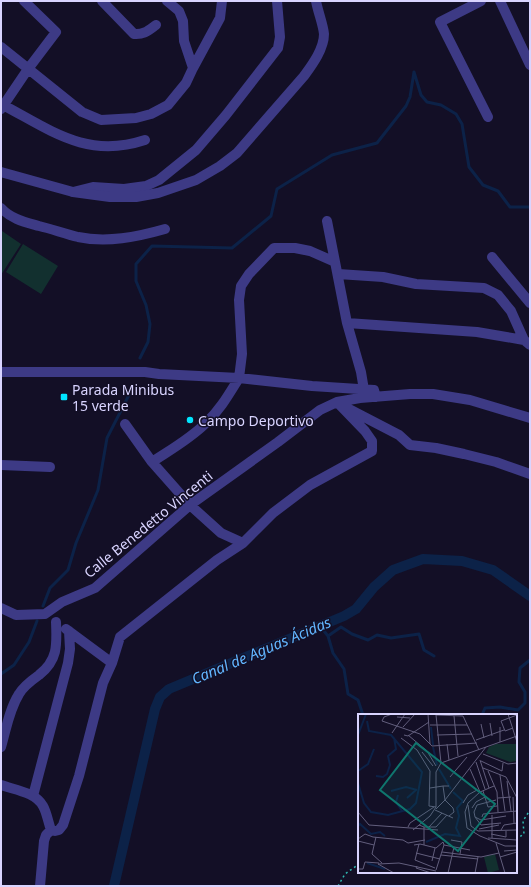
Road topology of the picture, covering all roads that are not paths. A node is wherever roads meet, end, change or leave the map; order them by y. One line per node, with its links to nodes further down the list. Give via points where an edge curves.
1 (24, 1): 14 (street, via 56,32)
2 (102, 1): 9 (street, via 134,34 149,31)
3 (167, 1): 13 (street, via 179,11 183,21 184,41)
4 (222, 1): 13 (street, via 220,18)
5 (276, 1): 19 (street, via 280,37 278,48 196,150 159,180 146,186 124,189 93,187)
6 (316, 1): 19 (street, via 324,35 322,46 312,66 237,153 196,180 158,193 136,197 110,197)
7 (481, 1): 16 (street, via 440,22)
8 (500, 1): 11 (street)
9 (156, 25)
10 (1, 46): 14 (street)
11 (526, 47): 12 (street)
12 (530, 65)
13 (193, 68): 14 (street, via 186,83 168,105 151,114 114,120 101,120 82,112)
14 (28, 69): 15 (street)
15 (2, 107): 17 (street, via 82,144 114,146 136,144)
16 (488, 117)
17 (145, 140)
18 (1, 172): 19 (street)
19 (73, 192)
20 (1, 208): 22 (street, via 16,219 78,237 108,240)
21 (327, 221): 24 (street)
22 (165, 229)
23 (492, 257): 26 (street)
24 (335, 262): 25 (street); 30 (street, via 310,251 274,248 249,274 241,286 239,300 242,354)
25 (338, 274): 27 (street); 28 (street, via 383,277 416,284 484,288 498,295 512,311)
26 (530, 303)
27 (348, 323): 28 (street, via 477,332); 31 (street)
28 (527, 342)
29 (1, 372): 30 (street, via 146,372)
30 (239, 378): 31 (street); 36 (street, via 223,404 207,423)
31 (364, 390): 32 (street, via 374,390)
32 (376, 397): 33 (street, Calle Benedetto Vincenti); 34 (street, Calle Benedetto Vincenti, via 433,394 470,400)
33 (337, 402): 39 (street, via 399,435 410,445 464,454); 40 (street, Calle Benedetto Vincenti, via 320,410); 41 (street, via 372,441 372,451 310,485 273,513)
34 (530, 418)
35 (125, 424): 36 (street)
36 (152, 462): 40 (street)
37 (1, 465): 38 (street)
38 (50, 467)
39 (530, 474)
40 (190, 505): 41 (street, via 221,533); 43 (street, Calle Benedetto Vincenti, via 95,588 62,602)
41 (243, 543): 46 (street, via 217,560 120,637)
42 (2, 609): 43 (street, via 16,614)
43 (45, 614): 44 (street)
44 (56, 622): 45 (street); 47 (street, via 57,645 53,660 19,693)
45 (69, 631): 46 (street); 49 (street, via 68,663)
46 (112, 663): 50 (street, via 63,825 59,830)
47 (1, 747)
48 (1, 785): 49 (street)
49 (33, 796): 50 (street, via 43,806)
50 (51, 830): 51 (street, via 44,841)
51 (40, 886)

